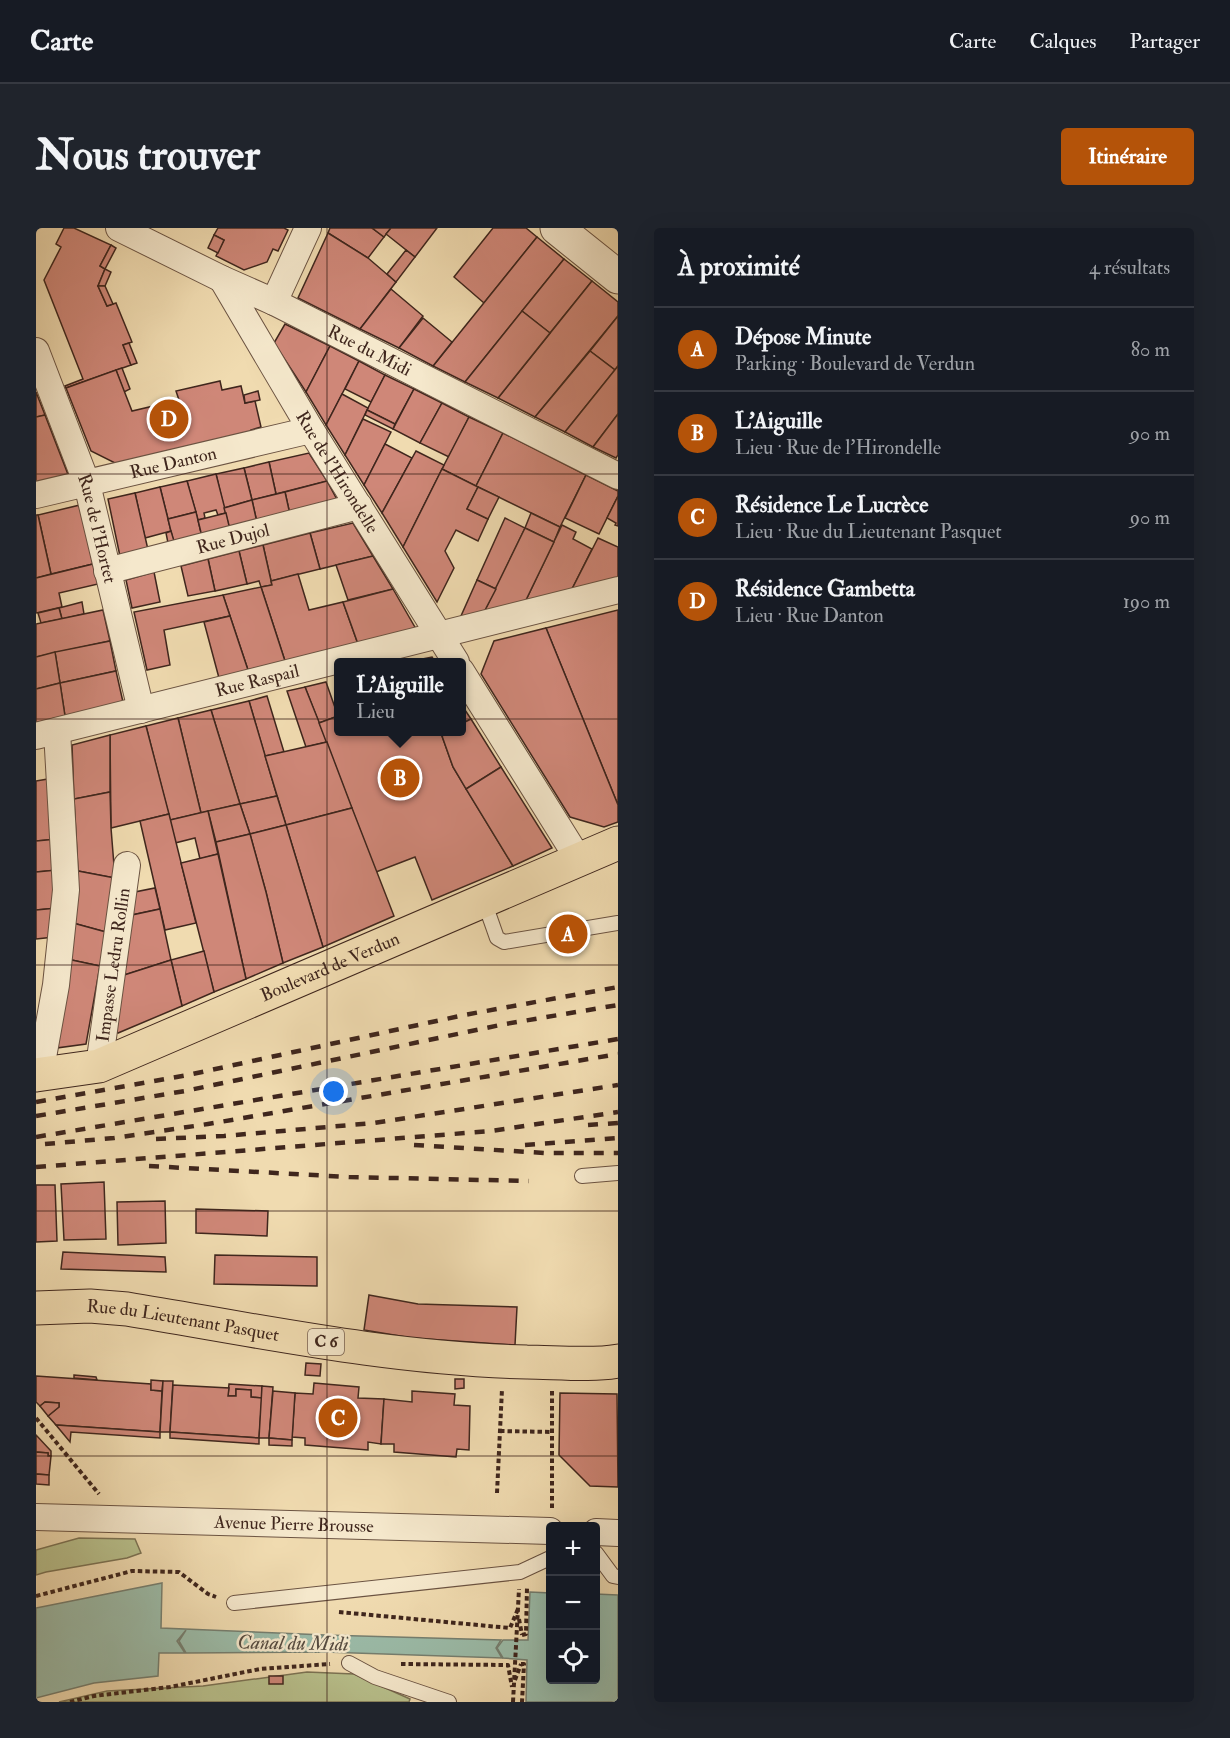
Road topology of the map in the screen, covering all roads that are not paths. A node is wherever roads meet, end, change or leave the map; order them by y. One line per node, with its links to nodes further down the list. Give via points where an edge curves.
1 (119, 228): 7 (street, Rue du Midi)
2 (308, 228): 8 (street)
3 (557, 228): 6 (street)
4 (587, 228): 5 (street)
5 (618, 253)
6 (618, 278)
7 (222, 279): 8 (street, Rue du Midi); 10 (street, Rue de l'Hirondelle)
8 (274, 302): 11 (street, Rue du Midi)
9 (36, 351): 12 (street, Rue de l'Hortet)
10 (311, 430): 12 (street, Rue Danton); 14 (street, Rue de l'Hirondelle)
11 (618, 476)
12 (87, 484): 13 (street, Rue Danton); 15 (street, Rue de l'Hortet)
13 (36, 495)
14 (359, 506): 15 (street, Rue Dujol); 17 (street, Rue de l'Hirondelle)
15 (107, 571): 22 (street, Rue de l'Hortet)
16 (618, 590): 17 (street, Rue Raspail)
17 (439, 635): 18 (street, Rue Raspail); 19 (street, Rue de l'Hirondelle)
18 (348, 658)
19 (453, 658)
20 (334, 661): 22 (street, Rue Raspail)
21 (466, 677): 25 (street)
22 (141, 710): 23 (street, Rue Raspail)
23 (47, 734): 30 (street, via 66,890 56,985)
24 (618, 843): 25 (main road, Boulevard de Verdun)
25 (579, 860): 27 (main road, Boulevard de Verdun)
26 (127, 865): 29 (street, Impasse Ledru Rollin)
27 (483, 901): 28 (lane, via 497,938 504,942); 29 (main road, Boulevard de Verdun)
28 (618, 923)
29 (99, 1065): 30 (main road, Boulevard de Verdun)
30 (38, 1075)
31 (618, 1173): 32 (lane)
32 (582, 1176)
33 (36, 1308): 34 (main road, Rue du Lieutenant Pasquet / C 6, via 127,1309 358,1348 457,1359)
34 (618, 1361)
35 (36, 1516): 36 (street, Avenue Pierre Brousse)
36 (546, 1524)
37 (600, 1532): 38 (street)
38 (618, 1533)
39 (600, 1558): 41 (lane)
40 (546, 1560): 42 (lane, via 520,1572)
41 (618, 1577)
42 (234, 1603)
43 (349, 1663): 44 (lane, via 375,1677)
44 (449, 1702)

